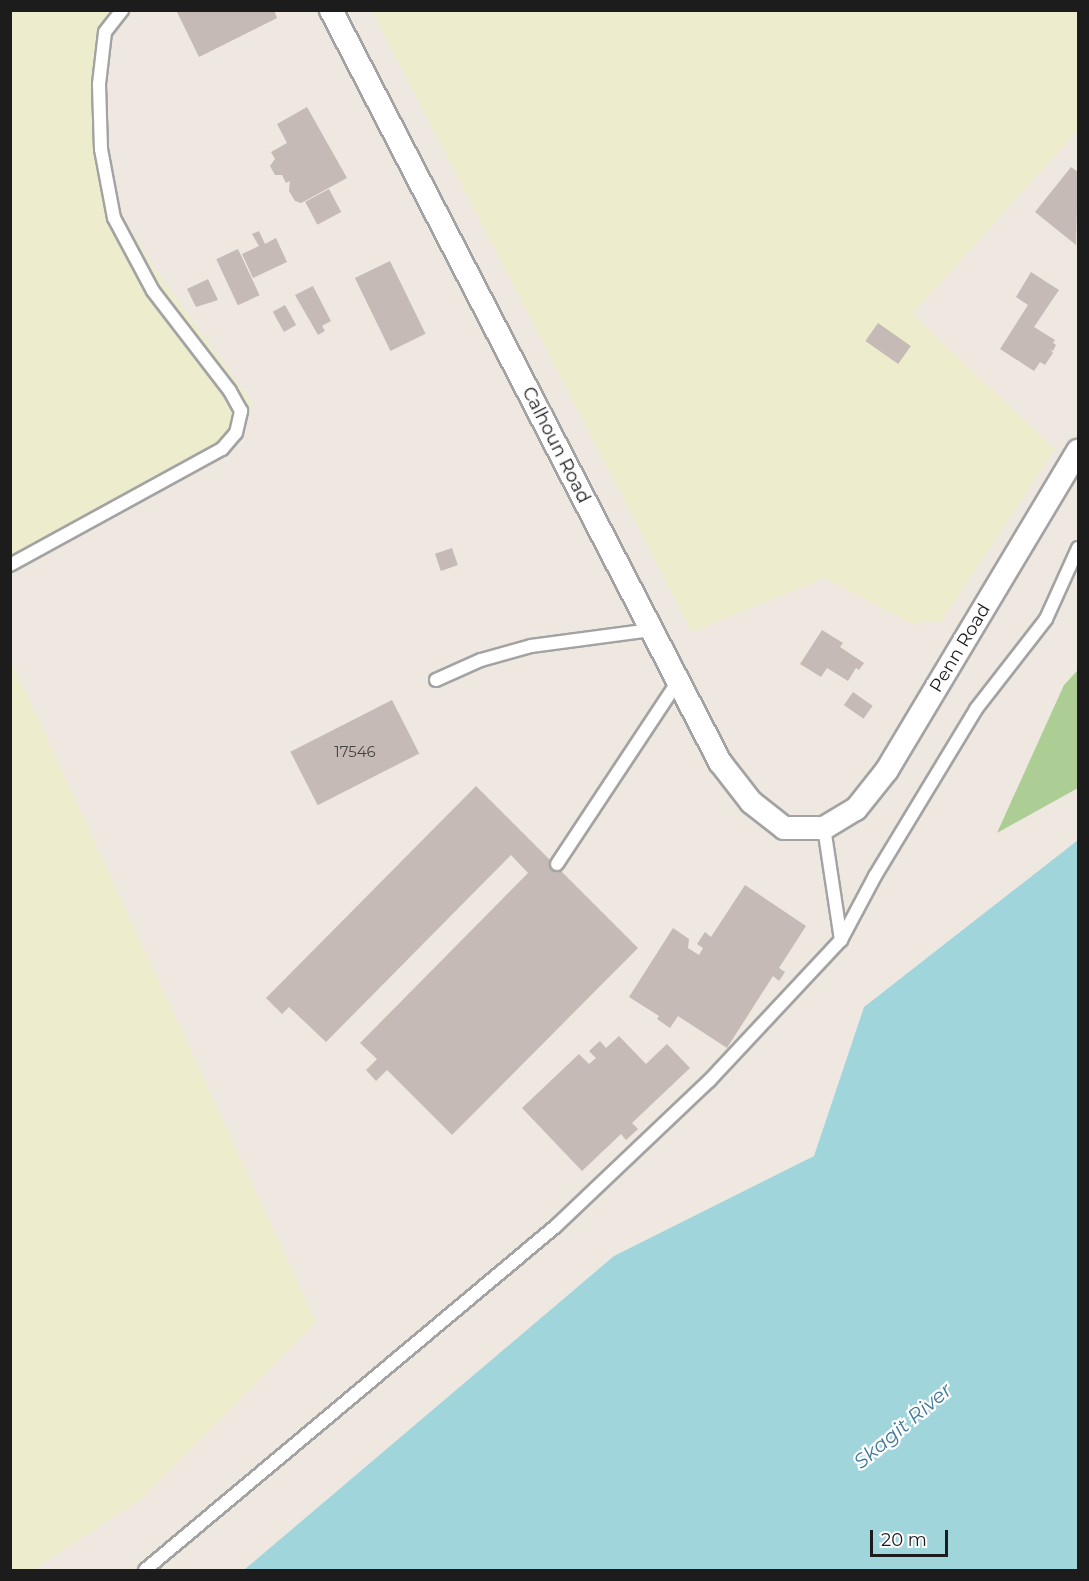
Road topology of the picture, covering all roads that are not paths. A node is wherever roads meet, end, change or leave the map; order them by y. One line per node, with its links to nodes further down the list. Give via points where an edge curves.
1 (122, 10): 5 (lane, via 105,32 99,84 101,149 114,218 153,291 241,411 236,434 222,449)
2 (331, 10): 6 (street, Calhoun Road)
3 (1078, 451): 9 (street, Penn Road, via 887,770 856,809)
4 (1078, 548): 11 (lane, via 1046,619 976,709)
5 (10, 565)
6 (651, 630): 7 (lane, via 531,646 481,660); 8 (street, Calhoun Road)
7 (436, 680)
8 (678, 681): 9 (street, Calhoun Road, via 720,762 751,802 784,828); 10 (lane)
9 (824, 828): 11 (lane)
10 (557, 864)
11 (841, 940): 12 (lane, via 709,1081 556,1226)
12 (145, 1570)

